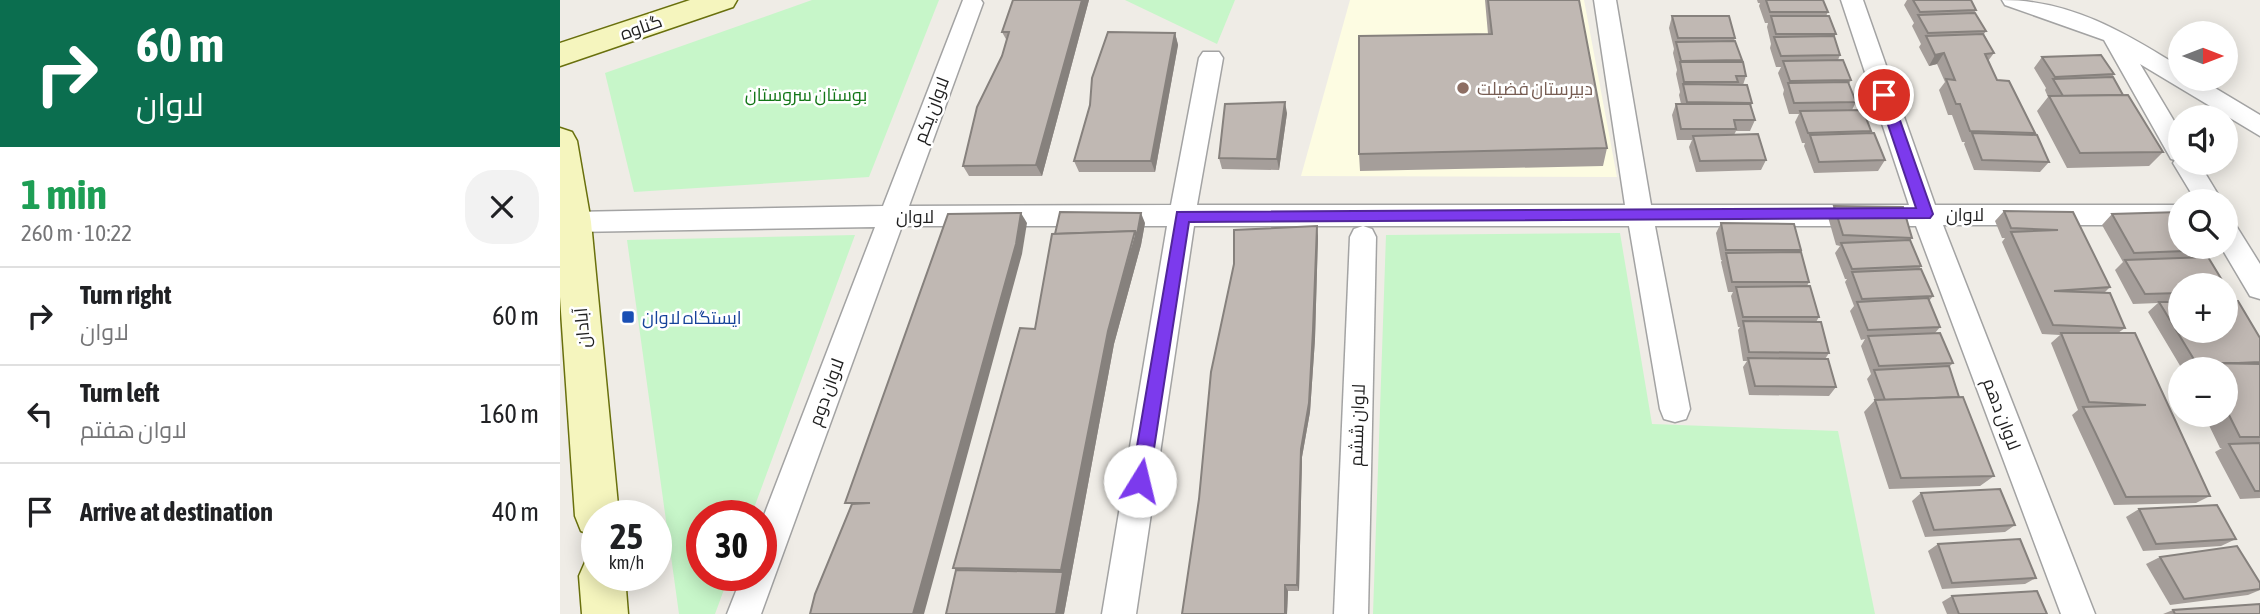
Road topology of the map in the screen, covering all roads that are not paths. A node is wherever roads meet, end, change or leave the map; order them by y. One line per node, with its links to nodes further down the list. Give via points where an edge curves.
1 (722, 0): 7 (main road, گناوه)
2 (1605, 0): 18 (street)
3 (1852, 0): 14 (street, لاوان دهم)
4 (2014, 0): 6 (street)
5 (972, 3): 16 (street, لاوان یکم)
6 (2113, 36): 9 (street); 12 (street)
7 (560, 55)
8 (1211, 58): 17 (street)
9 (2168, 70)
10 (2202, 91): 11 (street)
11 (2260, 127)
12 (2168, 131)
13 (560, 141): 19 (main road, آبادان)
14 (1925, 214): 15 (street, لاوان); 18 (street, لاوان); 32 (street, لاوان دهم)
15 (2168, 215)
16 (891, 216): 17 (street, لاوان); 19 (street, لاوان); 25 (street, لاوان دوم)
17 (1182, 216): 18 (street, لاوان); 30 (street)
18 (1640, 216): 23 (street)
19 (573, 222): 24 (main road, آبادان)
20 (1363, 237): 31 (street, لاوان ششم)
21 (2238, 251): 22 (street)
22 (2260, 288)
23 (1675, 409)
24 (596, 500)
25 (777, 524)
26 (603, 591): 28 (main road)
27 (752, 591): 29 (street)
28 (605, 614)
29 (744, 614)
30 (1119, 614)
31 (1350, 614)
32 (2078, 614)

